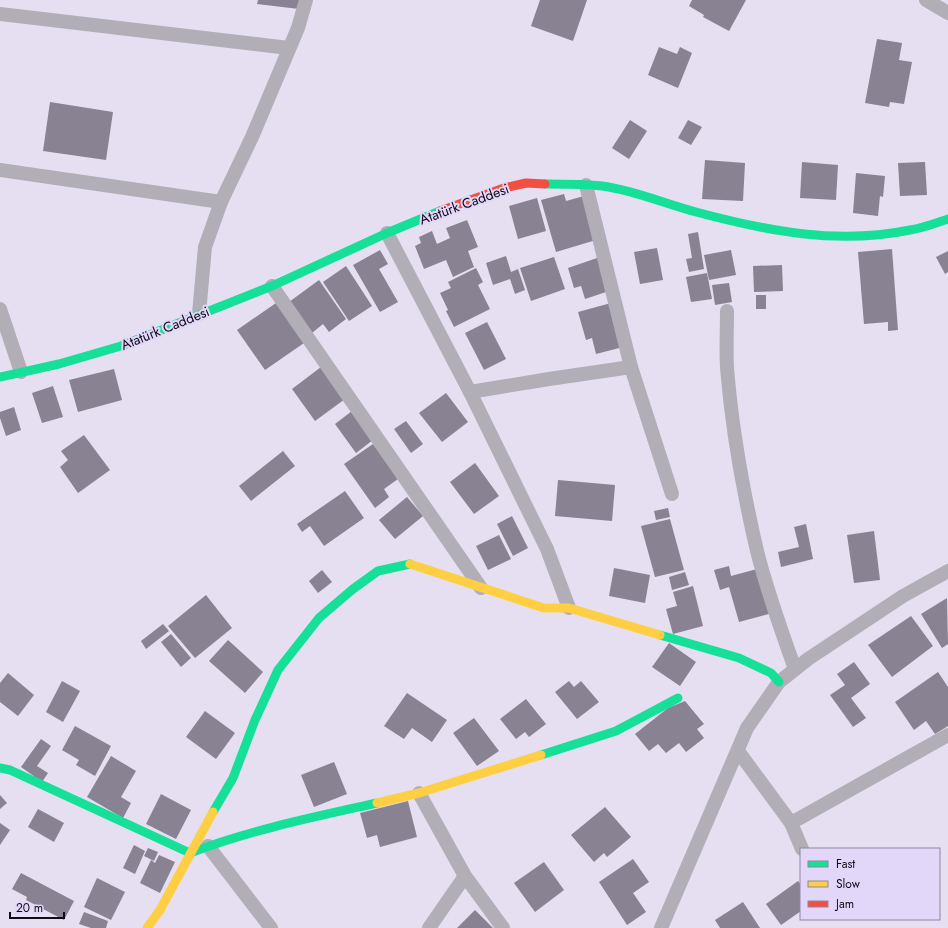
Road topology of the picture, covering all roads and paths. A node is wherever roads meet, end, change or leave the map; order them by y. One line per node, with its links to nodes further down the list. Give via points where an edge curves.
1 (306, 0): 5 (street)
2 (926, 0): 3 (street)
3 (948, 13)
4 (0, 14): 5 (street)
5 (289, 48): 8 (street)
6 (0, 170): 8 (street)
7 (586, 185): 9 (street, Atatürk Caddesi, via 627,192 760,228 814,236 869,236 911,230); 10 (street, Atatürk Caddesi, via 526,183 504,188 451,206); 15 (street)
8 (222, 202): 14 (street, via 205,247)
9 (948, 219)
10 (387, 233): 11 (street, Atatürk Caddesi); 18 (street)
11 (272, 286): 14 (street, Atatürk Caddesi); 21 (street)
12 (0, 309): 16 (street)
13 (727, 311): 23 (street, via 727,367 732,419 743,479 758,552)
14 (199, 314): 16 (street, Atatürk Caddesi, via 122,346)
15 (631, 367): 18 (street); 19 (street)
16 (22, 372): 17 (street, Atatürk Caddesi)
17 (0, 377)
18 (470, 392): 22 (street, via 547,549)
19 (672, 494)
20 (948, 571): 23 (street, via 903,596)
21 (481, 588): 22 (street, via 544,608); 33 (street, via 411,564 378,571 319,618 278,670 233,778)
22 (569, 608): 24 (street, via 739,658 771,673)
23 (795, 669): 24 (street)
24 (779, 682): 27 (street, via 747,728)
25 (678, 698): 29 (street, via 616,731)
26 (948, 735): 30 (street)
27 (738, 751): 30 (street); 39 (street)
28 (0, 768): 33 (street, via 10,770)
29 (419, 793): 31 (street, via 290,823); 34 (street)
30 (791, 822): 32 (street)
31 (208, 846): 33 (street); 36 (street)
32 (802, 848)
33 (190, 853): 35 (street, via 160,910)
34 (465, 876): 37 (street); 38 (street)
35 (147, 928)
36 (271, 928)
37 (429, 928)
38 (503, 928)
39 (661, 928)

